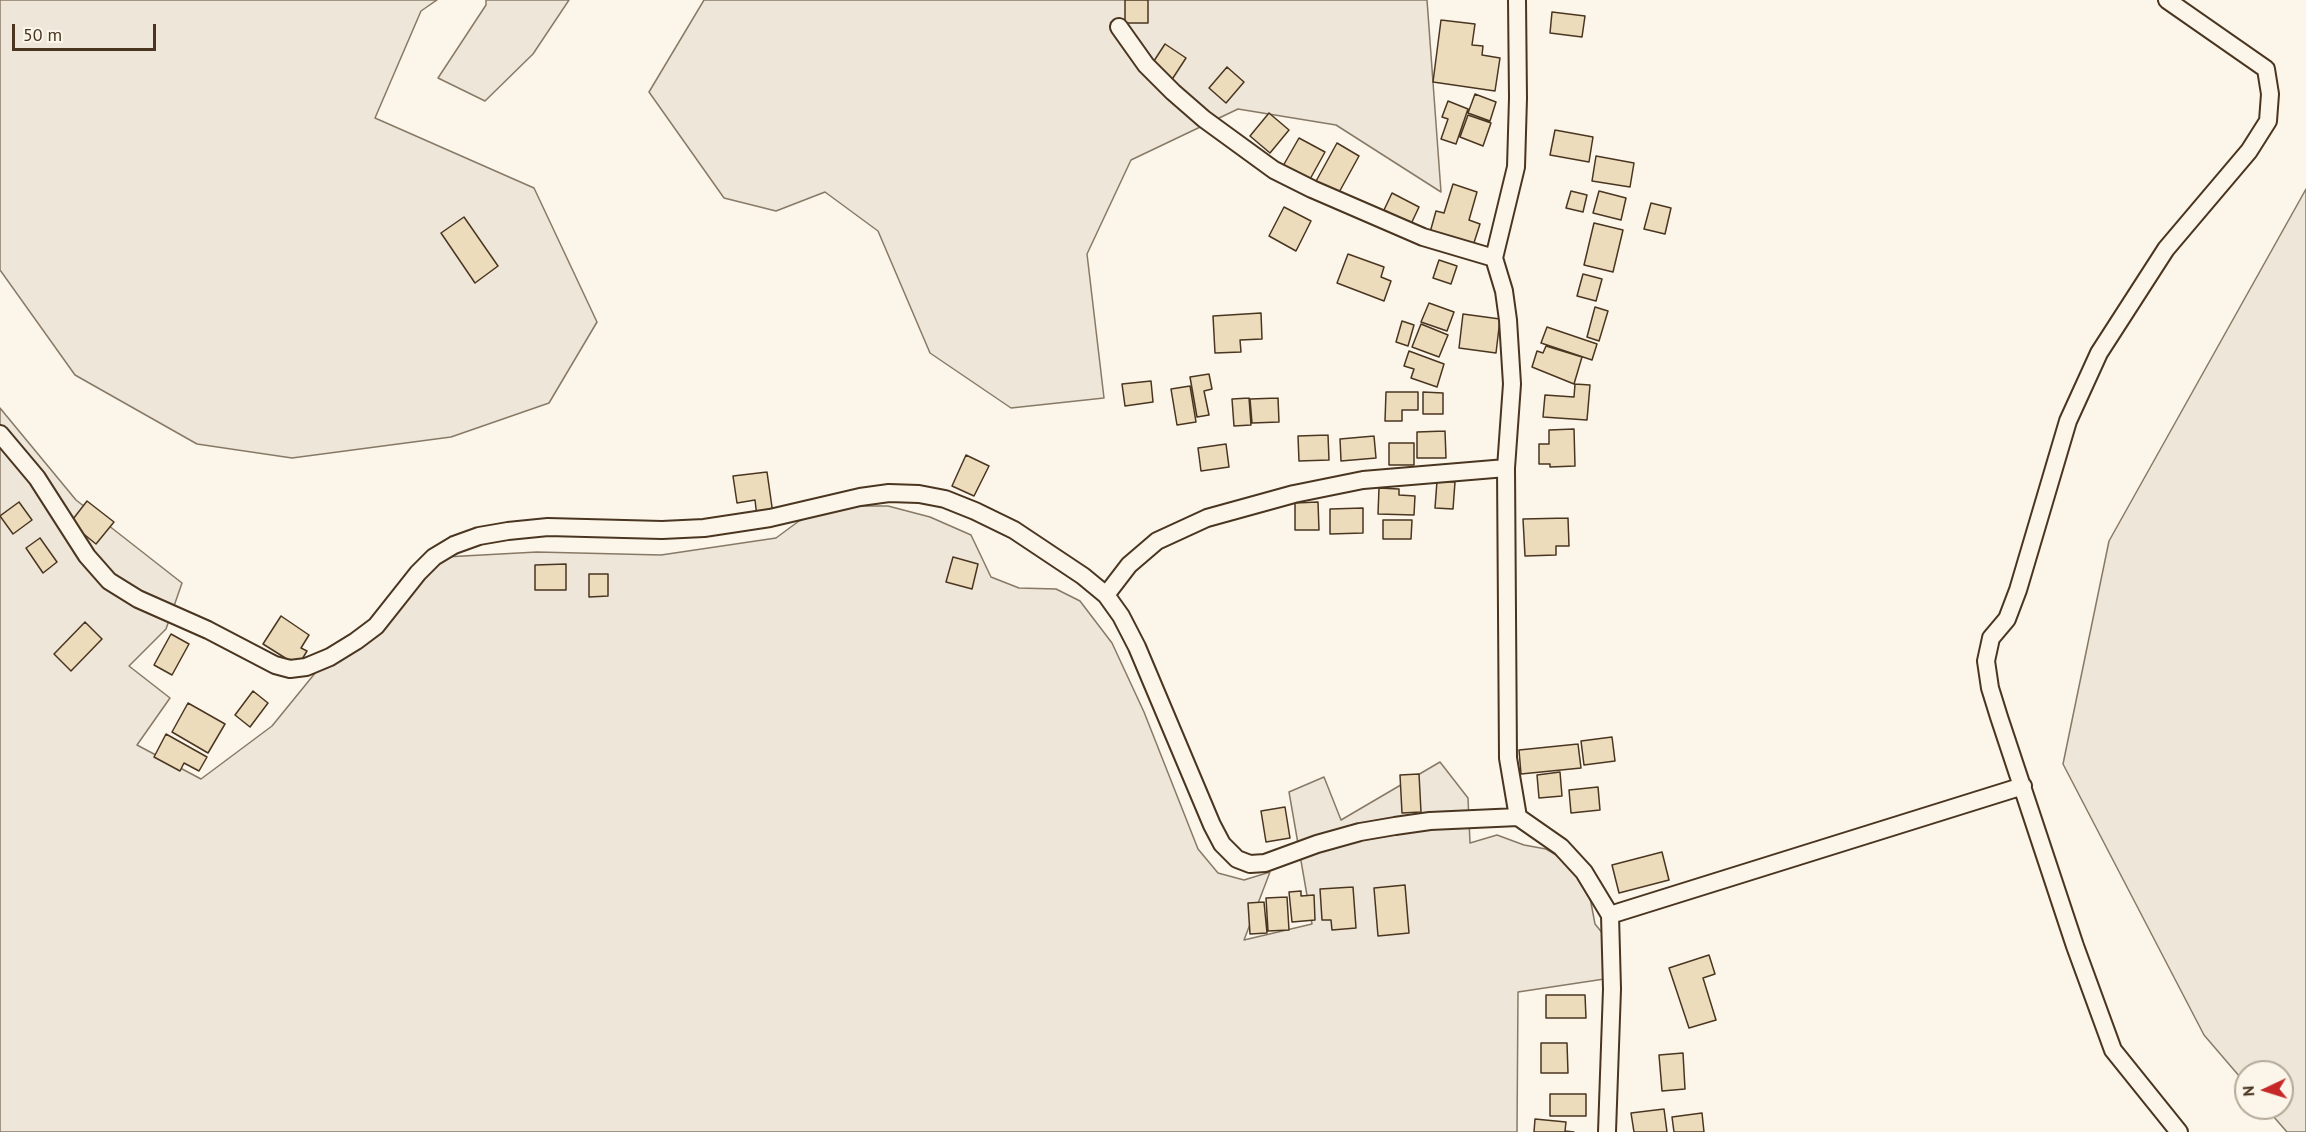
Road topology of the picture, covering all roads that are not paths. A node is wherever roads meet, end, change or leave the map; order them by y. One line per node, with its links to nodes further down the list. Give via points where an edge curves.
1 (1516, 0): 4 (street, via 1516,167)
2 (2167, 0): 8 (street, via 2266,69 2270,94 2268,121 2249,151 2166,249 2099,353 2068,421 2018,590 2007,620 1991,638 1986,662 1990,688)
3 (1119, 27): 4 (street, via 1146,65 1173,92 1274,170 1423,237)
4 (1494, 258): 6 (street, via 1504,291 1512,384)
5 (0, 434): 7 (street, via 109,581 138,599 290,669 306,668 356,641 376,626 434,558 479,536 548,527 704,528 889,493 945,499 975,511 1014,530)
6 (1506, 468): 7 (street, via 1363,480 1207,518 1157,541 1129,565); 9 (street, via 1508,758)
7 (1106, 595): 9 (street, via 1137,647 1212,825 1222,844 1237,859 1250,864 1265,863 1317,844 1395,825)
8 (2023, 786): 10 (street); 12 (street, via 2113,1050)
9 (1518, 817): 10 (street, via 1561,847 1584,872)
10 (1610, 915): 11 (street, via 1612,989)
11 (1607, 1132)
12 (2180, 1132)

